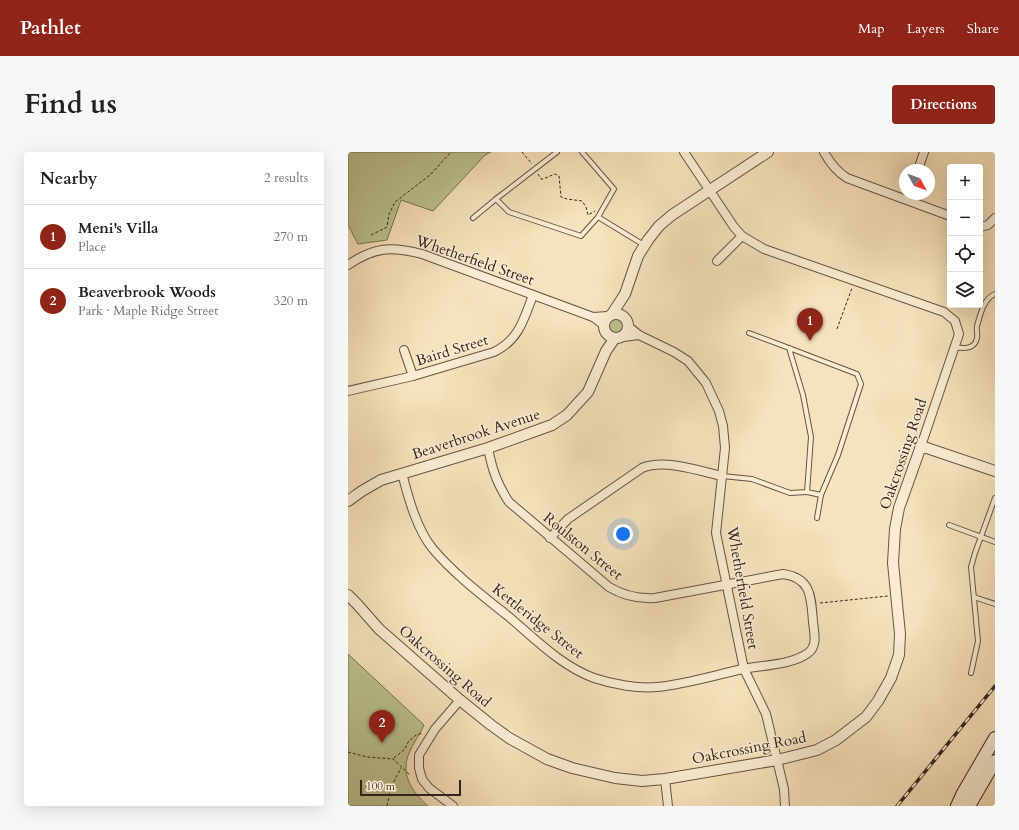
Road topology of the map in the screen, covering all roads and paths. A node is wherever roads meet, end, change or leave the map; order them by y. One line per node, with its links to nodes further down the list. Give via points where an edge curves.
1 (451, 152): 20 (path, via 430,175 395,202 389,214 387,227)
2 (522, 152): 10 (path)
3 (557, 152): 10 (lane)
4 (582, 152): 15 (lane, via 614,189)
5 (684, 152): 11 (street, Oakcrossing Road)
6 (768, 152): 11 (street, Beaverbrook Avenue)
7 (824, 152): 12 (street, via 831,164 847,178)
8 (924, 152): 9 (street)
9 (920, 164)
10 (535, 169): 13 (lane); 15 (path, via 541,179 555,174 559,176 561,197 582,201 588,214 596,211)
11 (709, 190): 21 (street, Oakcrossing Road); 22 (street, Beaverbrook Avenue, via 672,215)
12 (899, 194)
13 (496, 198): 15 (lane, via 509,212 581,236); 17 (lane)
14 (915, 200): 16 (street)
15 (599, 215): 22 (lane)
16 (947, 215)
17 (473, 218)
18 (995, 218): 19 (street)
19 (983, 226)
20 (371, 235)
21 (742, 236): 23 (street); 25 (street, Oakcrossing Road, via 764,249)
22 (644, 245): 26 (street, Beaverbrook Avenue)
23 (717, 261)
24 (348, 265): 28 (street, Whetherfield Street, via 372,252 402,249)
25 (855, 281): 31 (path); 34 (street, Oakcrossing Road, via 944,312 955,321 959,334)
26 (625, 294): 29 (street, Beaverbrook Avenue); 30 (street, Beaverbrook Avenue)
27 (995, 294): 34 (lane, via 986,302 977,326 976,342 969,348)
28 (533, 295): 30 (street, Whetherfield Street, via 593,317); 37 (street, Baird Street, via 521,328 504,347)
29 (628, 323): 30 (street, via 626,333); 30 (street, via 617,313); 33 (street, Whetherfield Street)
30 (611, 327): 33 (street, Whetherfield Street); 40 (street, Beaverbrook Avenue, via 606,351 588,392 567,415 552,425)
31 (837, 330)
32 (749, 333): 35 (lane)
33 (639, 335): 43 (street, Whetherfield Street, via 688,361 706,383 723,426 725,448)
34 (955, 347): 39 (street, Oakcrossing Road)
35 (789, 348): 44 (lane, via 803,395 811,437); 45 (lane, via 857,374 861,384 838,455)
36 (404, 350): 37 (street)
37 (413, 376): 38 (street, Baird Street)
38 (348, 391)
39 (921, 446): 41 (street); 55 (street, Oakcrossing Road, via 899,508 895,529 893,563)
40 (488, 448): 42 (street, Beaverbrook Avenue); 51 (street, Roulston Street, via 493,470 509,502)
41 (995, 471)
42 (402, 473): 47 (street, Beaverbrook Avenue, via 381,480); 59 (street, Kettleridge Street, via 412,510 432,548 485,597 570,666 594,678 619,685 656,687)
43 (721, 476): 44 (lane, via 752,479 790,493); 51 (street, via 694,469 650,464 582,508); 53 (street, Whetherfield Street, via 716,533)
44 (808, 492): 45 (lane)
45 (821, 495): 48 (lane)
46 (995, 498): 50 (lane)
47 (348, 501)
48 (817, 518)
49 (949, 525): 50 (lane)
50 (981, 537): 52 (lane); 56 (lane, via 972,567)
51 (550, 538): 53 (street, Roulston Street, via 609,587 626,595 646,599)
52 (995, 542)
53 (727, 585): 57 (street, Roulston Street, via 783,574 790,575 805,585); 59 (street, Whetherfield Street)
54 (348, 595): 61 (street, Oakcrossing Road, via 379,629)
55 (898, 597): 57 (path); 66 (street, Oakcrossing Road, via 899,655 891,678 878,701 866,716 836,740 817,750)
56 (974, 597): 58 (lane); 60 (lane, via 978,641)
57 (811, 604): 59 (street, Kettleridge Street, via 814,643 809,653 794,660)
58 (995, 604)
59 (744, 669): 66 (street, Whetherfield Street, via 766,714)
60 (971, 673)
61 (460, 700): 70 (street, Oakcrossing Road, via 509,738 553,761 615,778 642,781); 72 (street, via 435,729 419,755 422,779 429,788)
62 (424, 732): 65 (path, via 416,735)
63 (995, 738): 75 (main road)
64 (348, 752): 65 (path, via 367,757)
65 (393, 759): 68 (path)
66 (777, 760): 70 (street, Oakcrossing Road); 74 (street, Whetherfield Street)
67 (995, 761): 76 (main road)
68 (401, 767): 69 (path); 71 (path, via 391,787)
69 (410, 775)
70 (665, 779): 73 (street)
71 (387, 806)
72 (453, 806)
73 (668, 806)
74 (785, 806)
75 (957, 806)
76 (969, 806)

